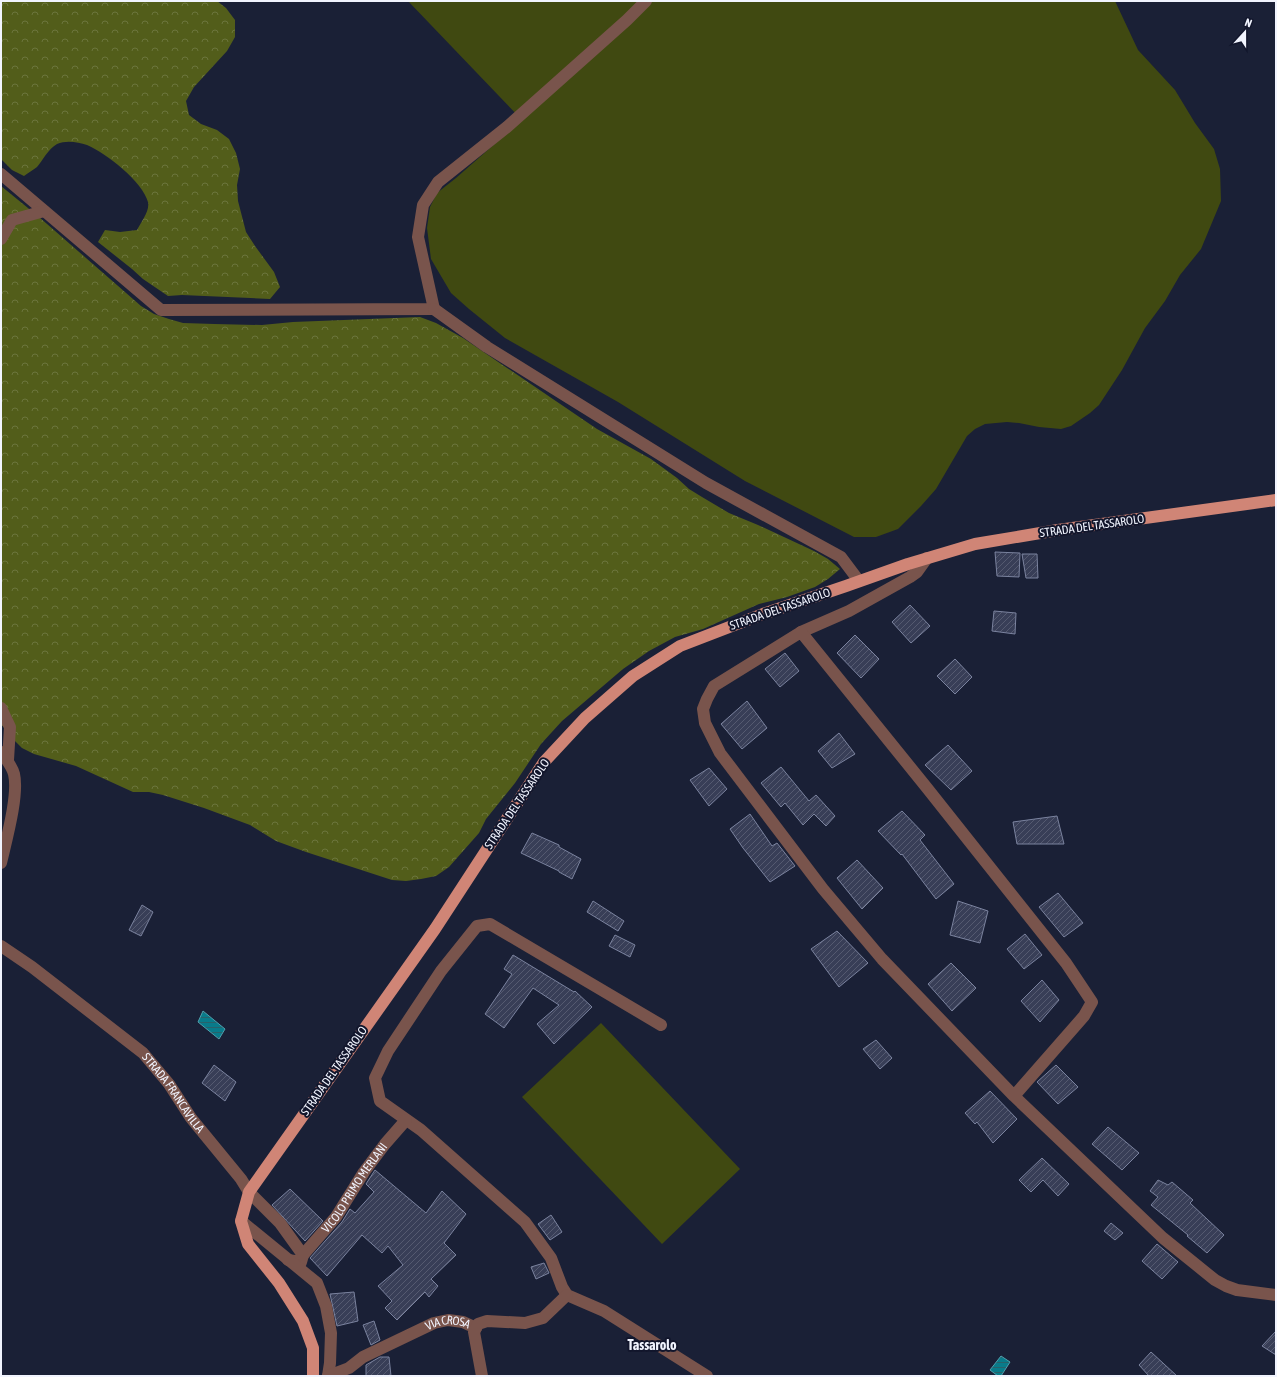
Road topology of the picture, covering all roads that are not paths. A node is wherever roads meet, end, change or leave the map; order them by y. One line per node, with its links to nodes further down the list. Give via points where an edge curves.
1 (646, 1): 5 (street, via 507,127 438,182 423,205 418,237)
2 (1, 174): 3 (street)
3 (44, 211): 4 (street, via 12,220); 5 (street, via 161,310)
4 (1, 239)
5 (434, 309): 8 (street, via 487,347 706,483 841,557)
6 (1276, 500): 7 (main road, STRADA DEL TASSAROLO, via 1058,530 975,544)
7 (927, 558): 8 (main road, STRADA DEL TASSAROLO); 9 (street, via 917,572 849,611)
8 (860, 581): 17 (main road, STRADA DEL TASSAROLO, via 680,646 633,676 585,718 544,762 435,929)
9 (800, 632): 15 (street, via 1066,963 1092,1002 1084,1016); 15 (street, via 714,686 703,710 705,723 720,753 828,895 882,959)
10 (1, 708): 11 (street, via 10,727)
11 (4, 756): 12 (street, via 14,773 15,789)
12 (1, 863)
13 (1, 946): 17 (street, STRADA FRANCAVILLA, via 143,1053 169,1084 191,1118 241,1178)
14 (661, 1024): 16 (street, via 490,924 477,926 433,983 388,1051 376,1078 380,1101)
15 (1014, 1096): 22 (street, via 1163,1238 1215,1280 1237,1290)
16 (406, 1120): 19 (street, VICOLO PRIMO MERLANI, via 364,1172 336,1217); 21 (street, via 421,1130 525,1222 551,1258)
17 (249, 1192): 18 (main road, STRADA DEL TASSAROLO); 19 (street, STRADA FRANCAVILLA, via 280,1223)
18 (241, 1222): 20 (street); 24 (main road, via 248,1244 279,1283 303,1321 313,1348)
19 (303, 1255): 20 (street, via 301,1262)
20 (288, 1260): 25 (street, via 317,1283 326,1306 331,1333)
21 (566, 1295): 23 (street, VIA CROSA, via 543,1318 525,1323 486,1321 478,1324); 27 (street, via 604,1311)
22 (1276, 1295)
23 (476, 1328): 25 (street, VIA CROSA, via 463,1322 448,1320 434,1323 363,1357 349,1368); 26 (street, via 474,1332)
24 (313, 1376)
25 (328, 1376)
26 (482, 1376)
27 (707, 1376)

